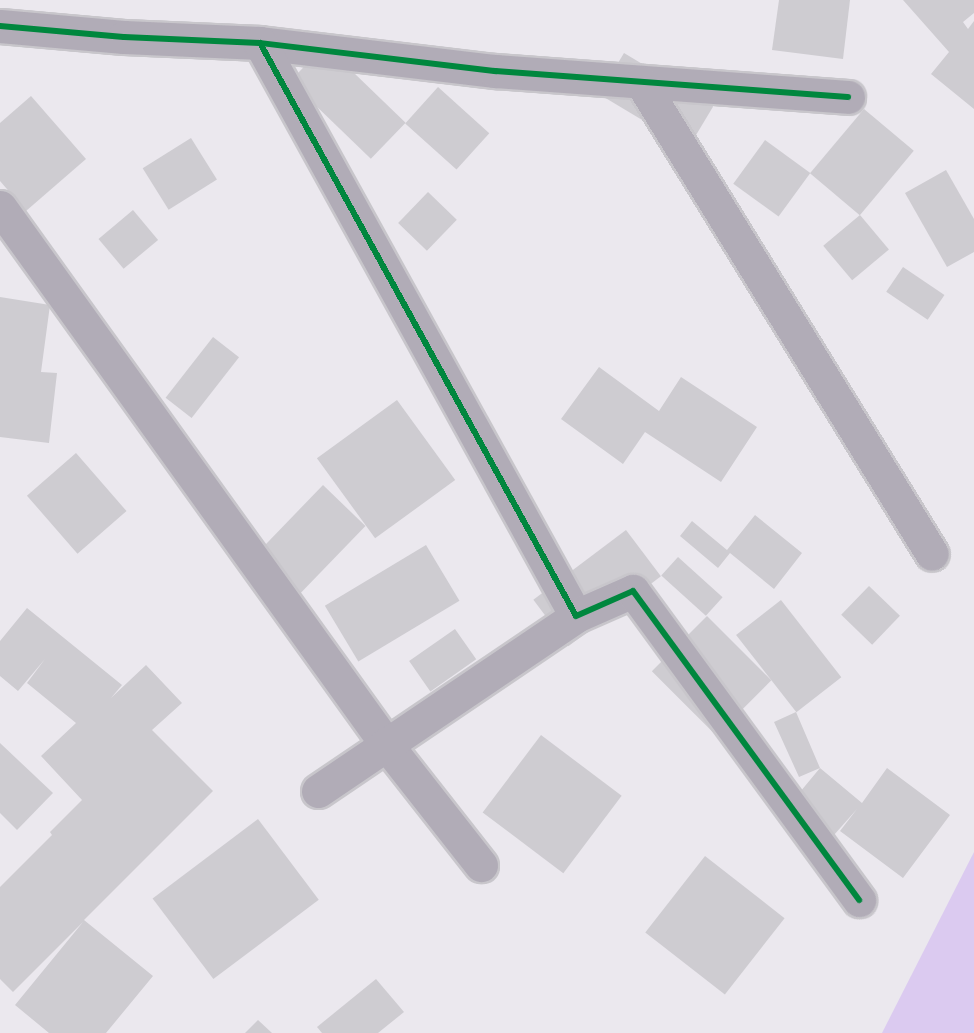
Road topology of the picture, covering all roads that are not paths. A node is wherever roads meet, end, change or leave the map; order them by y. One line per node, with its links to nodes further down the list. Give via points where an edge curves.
1 (0, 26): 2 (street)
2 (260, 43): 3 (street); 7 (street)
3 (641, 82): 4 (street); 6 (street)
4 (848, 97)
5 (0, 207): 8 (street)
6 (932, 554)
7 (576, 616): 8 (street); 11 (street, via 633,591)
8 (386, 744): 9 (street); 10 (street)
9 (318, 791)
10 (482, 865)
11 (858, 900)

